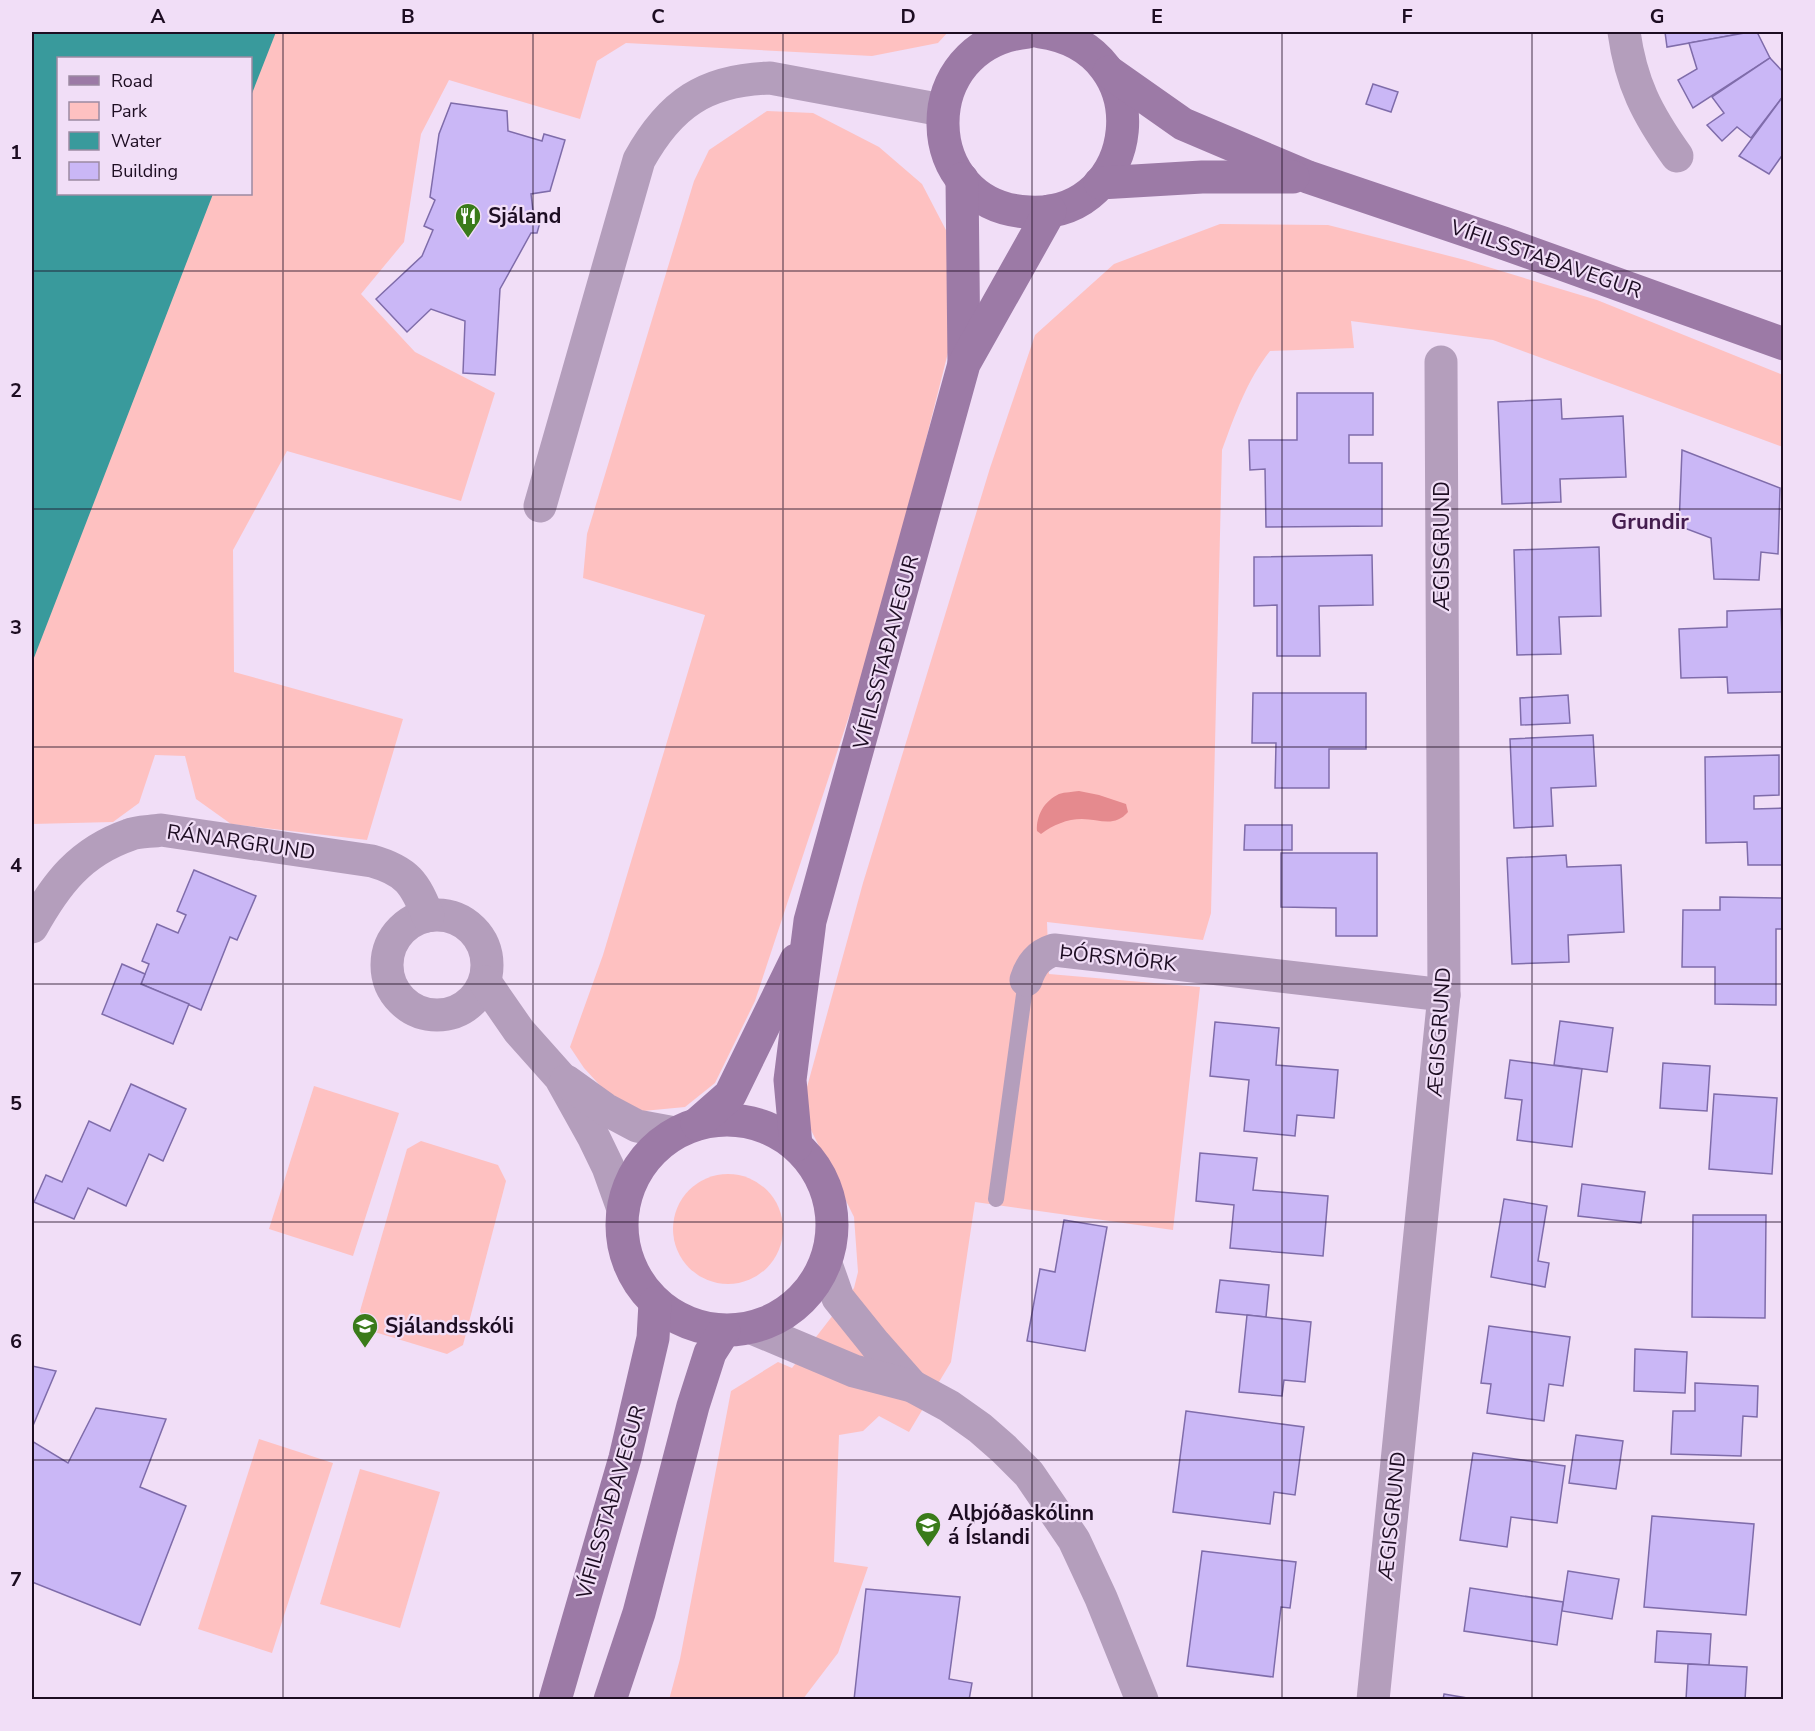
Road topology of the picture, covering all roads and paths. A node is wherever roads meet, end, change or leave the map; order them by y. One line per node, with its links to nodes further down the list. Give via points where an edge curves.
1 (1028, 32): 4 (street, VÍFILSSTAÐAVEGUR)
2 (1040, 32): 5 (street, VÍFILSSTAÐAVEGUR)
3 (1623, 32): 8 (street, via 1638,92 1655,126)
4 (995, 35): 7 (street, VÍFILSSTAÐAVEGUR, via 954,76)
5 (1073, 37): 6 (street, VÍFILSSTAÐAVEGUR)
6 (1108, 72): 9 (street, VÍFILSSTAÐAVEGUR, via 1183,124); 11 (street, VÍFILSSTAÐAVEGUR, via 1120,96 1123,136)
7 (942, 110): 10 (street, VÍFILSSTAÐAVEGUR, via 945,147); 16 (street, via 770,78 726,83 706,91 666,119 639,160)
8 (1677, 156)
9 (1308, 177): 11 (street, VÍFILSSTAÐAVEGUR, via 1202,177); 13 (street, VÍFILSSTAÐAVEGUR)
10 (962, 179): 12 (street, VÍFILSSTAÐAVEGUR, via 976,193 1011,210); 15 (street, VÍFILSSTAÐAVEGUR)
11 (1100, 183): 12 (street, VÍFILSSTAÐAVEGUR, via 1082,198)
12 (1050, 211): 15 (street, VÍFILSSTAÐAVEGUR)
13 (1784, 344)
14 (1441, 362): 22 (street, ÆGISGRUND)
15 (964, 364): 19 (street, VÍFILSSTAÐAVEGUR)
16 (540, 506)
17 (428, 916): 18 (street, RÁNARGRUND, via 418,890 391,866 161,830 130,834 87,855 51,892); 21 (street, via 446,916 475,932 484,947); 21 (street, via 398,933 390,949 388,974 399,998 412,1009 446,1015 463,1009)
18 (32, 927)
19 (806, 940): 24 (street, VÍFILSSTAÐAVEGUR, via 730,1095); 25 (street, VÍFILSSTAÐAVEGUR, via 790,1080)
20 (1026, 980): 22 (street, ÞÓRSMÖRK, via 1033,963 1054,950); 26 (lane, ÞÓRSMÖRK)
21 (484, 982): 23 (street, via 519,1031)
22 (1444, 995): 35 (street, ÆGISGRUND)
23 (560, 1077): 24 (street, via 637,1126); 27 (street, via 608,1167)
24 (686, 1129): 25 (street, via 717,1120 739,1120 778,1132); 27 (street, VÍFILSSTAÐAVEGUR, via 656,1147 640,1165)
25 (796, 1144): 28 (street, via 811,1160 830,1200 833,1221)
26 (996, 1199)
27 (623, 1209): 29 (street, VÍFILSSTAÐAVEGUR, via 622,1235 627,1260 639,1284)
28 (826, 1264): 30 (street, via 798,1304 778,1318); 31 (street, via 838,1298)
29 (655, 1303): 30 (street, VÍFILSSTAÐAVEGUR, via 676,1318 699,1327); 32 (street, VÍFILSSTAÐAVEGUR, via 653,1338 625,1458)
30 (738, 1330): 31 (street, via 854,1371); 33 (street, via 710,1353 639,1613)
31 (912, 1386): 34 (street, via 980,1428 1029,1474 1074,1540)
32 (555, 1700)
33 (610, 1700)
34 (1142, 1700)
35 (1374, 1700)

